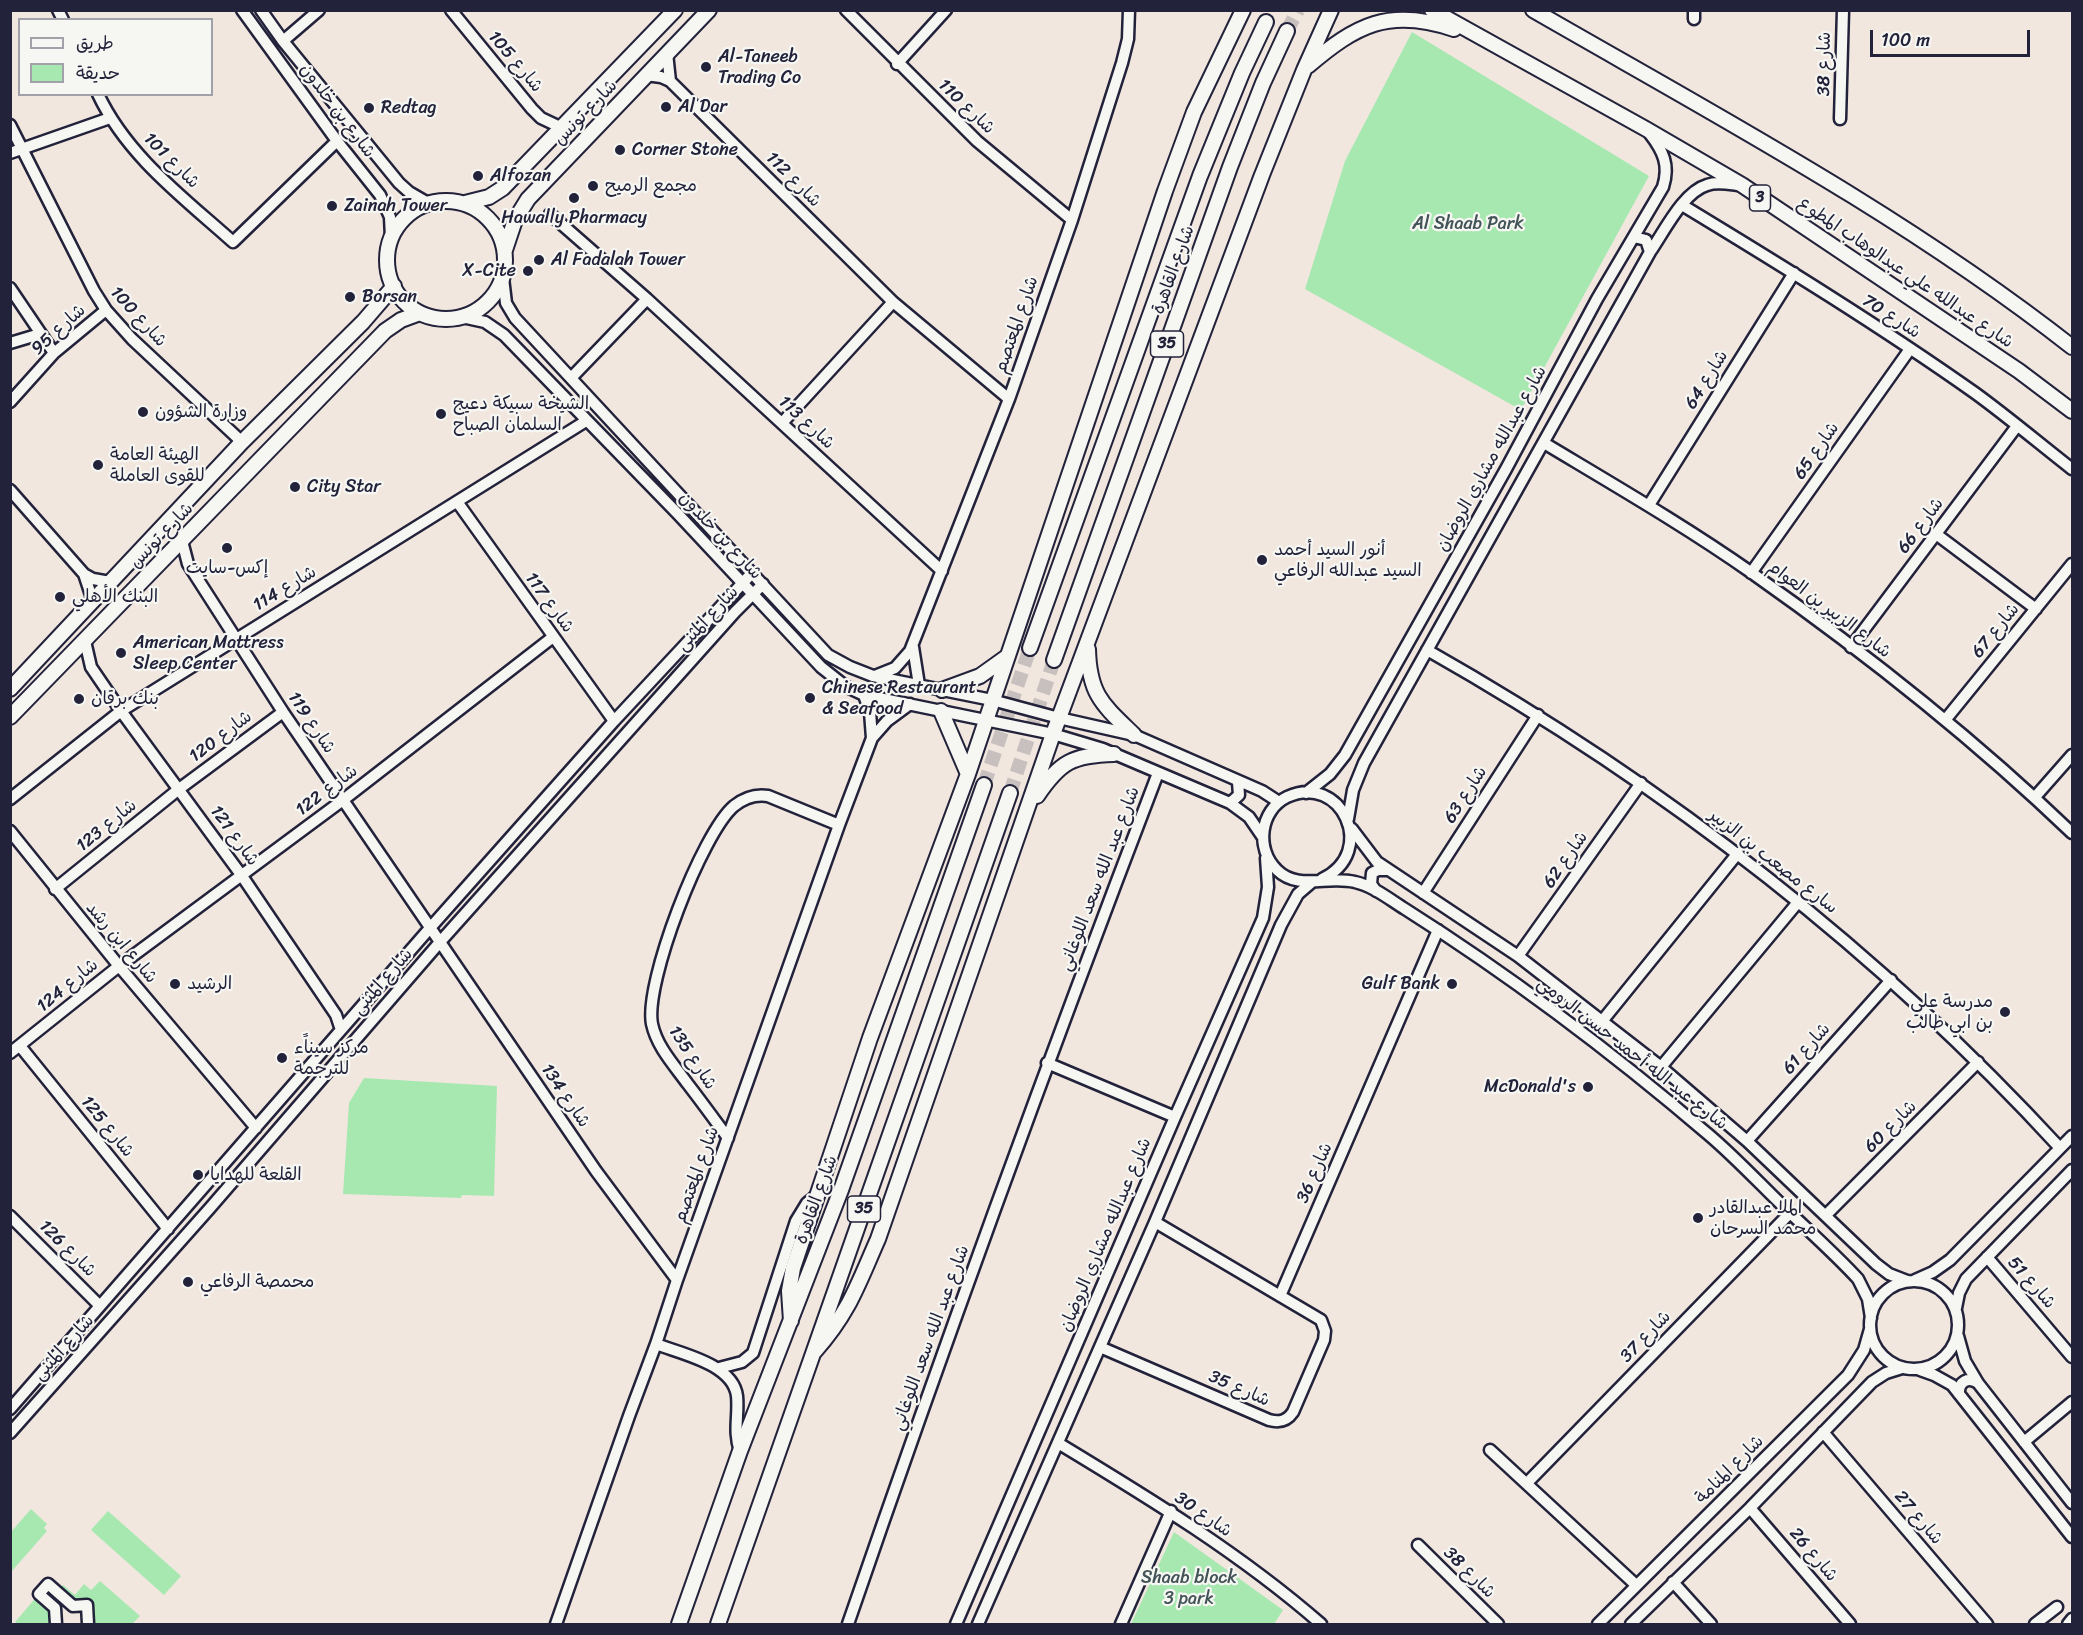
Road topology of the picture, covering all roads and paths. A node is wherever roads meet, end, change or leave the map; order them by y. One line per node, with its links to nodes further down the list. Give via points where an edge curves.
1 (242, 10): 32 (street, شارع بن خلدون)
2 (261, 10): 20 (street, شارع بن خلدون)
3 (319, 10): 20 (street)
4 (709, 10): 21 (main road, شارع تونس)
5 (846, 10): 22 (street, شارع 110)
6 (946, 10): 22 (street)
7 (1129, 10): 42 (street, شارع المعتصم, via 1122,63)
8 (1237, 10): 17 (main road)
9 (1243, 10): 17 (main road)
10 (1331, 10): 23 (main road)
11 (1432, 10): 19 (main road, شارع عبدالله علي عبدالوهاب المطوع / 3)
12 (1533, 10): 58 (main road, شارع عبدالله علي عبدالوهاب المطوع, via 1838,186 1961,265)
13 (1843, 10): 28 (street, شارع 38)
14 (456, 12): 30 (street, شارع 105, via 541,118)
15 (671, 12): 30 (main road, شارع تونس)
16 (1266, 22): 99 (main road, شارع القاهرة / 35, via 1200,176)
17 (1234, 26): 101 (main road, via 1194,112 1166,190)
18 (1287, 31): 103 (main road, شارع القاهرة / 35, via 1230,167)
19 (1476, 36): 23 (main road, via 1423,21 1376,23 1348,35); 31 (main road, شارع عبدالله علي عبدالوهاب المطوع / 3)
20 (283, 40): 38 (street, شارع بن خلدون, via 399,183)
21 (667, 53): 24 (main road, شارع تونس); 25 (street)
22 (897, 64): 42 (street, شارع 110, via 977,141)
23 (1304, 70): 96 (main road)
24 (646, 75): 25 (street); 37 (main road, شارع تونس)
25 (670, 81): 52 (street, شارع 112)
26 (99, 96): 27 (street, شارع 101)
27 (110, 118): 32 (street, شارع 101, via 153,170 233,242); 33 (street)
28 (1840, 118)
29 (10, 125): 33 (street, شارع 100)
30 (560, 128): 35 (main road, شارع تونس)
31 (1646, 129): 36 (main road, شارع عبدالله علي عبدالوهاب المطوع / 3); 43 (street, شارع عبدالله مشاري الروضان, via 1662,151 1666,172 1663,187)
32 (337, 141): 44 (street, شارع بن خلدون, via 380,195 390,217)
33 (23, 149): 34 (street); 53 (street, شارع 100)
34 (10, 153)
35 (532, 157): 37 (main road, via 524,179 526,184); 39 (main road, شارع تونس, via 496,193)
36 (1742, 185): 40 (street, شارع عبدالله مشاري الروضان, via 1708,184 1693,192); 66 (main road, شارع عبدالله علي عبدالوهاب المطوع / 3)
37 (540, 187): 45 (main road, شارع تونس, via 521,211)
38 (428, 203): 39 (main road); 44 (main road, via 403,219)
39 (464, 203): 45 (main road, via 491,221)
40 (1682, 205): 46 (street, شارع عبدالله مشاري الروضان); 47 (street, شارع 70)
41 (550, 214): 51 (street, شارع 113)
42 (1072, 220): 64 (street, شارع المعتصم)
43 (1634, 237): 46 (street, via 1646,240); 79 (street, شارع عبدالله مشاري الروضان)
44 (392, 238): 49 (main road, via 387,262)
45 (505, 250): 48 (main road)
46 (1650, 252): 71 (street, شارع عبدالله مشاري الروضان)
47 (1794, 273): 59 (street, شارع 70); 75 (street, شارع 64)
48 (503, 278): 55 (main road, via 483,306); 62 (street, شارع بن خلدون, via 511,313)
49 (394, 286): 54 (main road, via 405,302); 61 (main road, شارع تونس)
50 (10, 288): 56 (street)
51 (647, 299): 62 (street); 68 (street, شارع 113)
52 (893, 302): 64 (street, شارع 112); 68 (street)
53 (106, 310): 60 (street, شارع 95); 70 (street, شارع 100)
54 (420, 313): 55 (main road, via 440,319); 63 (main road, شارع تونس, via 385,330)
55 (462, 317): 67 (street, شارع بن خلدون, via 485,322 504,335)
56 (40, 334): 57 (street); 60 (street)
57 (10, 343)
58 (2073, 347)
59 (1910, 349): 69 (street, شارع 70); 85 (street, شارع 65)
60 (54, 353): 65 (street, شارع 95)
61 (320, 363): 63 (main road, via 333,362 340,368); 70 (main road, شارع تونس)
62 (572, 376): 84 (street, شارع بن خلدون)
63 (333, 386): 77 (main road, شارع تونس)
64 (1008, 399): 83 (street, شارع المعتصم)
65 (10, 402)
66 (2073, 411)
67 (586, 421): 74 (street, شارع 114); 88 (street, شارع بن خلدون)
68 (782, 423): 83 (street, شارع 113)
69 (2017, 426): 72 (street, شارع 70); 76 (street, شارع 66)
70 (242, 442): 87 (main road, شارع تونس)
71 (1544, 443): 75 (street, شارع الزبير بن العوام); 82 (street, شارع عبدالله مشاري الروضان)
72 (2073, 469)
73 (10, 490): 86 (street)
74 (458, 503): 93 (street, شارع 117); 94 (street, شارع 114)
75 (1649, 505): 85 (street, شارع الزبير بن العوام)
76 (1936, 534): 92 (street); 98 (street, شارع 66)
77 (182, 541): 78 (main road, شارع تونس); 80 (street, شارع 119)
78 (166, 558): 80 (street); 95 (main road, شارع تونس)
79 (1457, 558): 82 (street, via 1460,570 1467,572); 124 (street, شارع عبدالله مشاري الروضان)
80 (188, 564): 94 (street, شارع 119)
81 (2073, 564): 92 (street, شارع 67)
82 (1474, 567): 100 (street, شارع عبدالله مشاري الروضان)
83 (942, 571): 97 (street, شارع المعتصم)
84 (752, 573): 88 (street, شارع المثنى); 89 (street, شارع بن خلدون)
85 (1751, 573): 98 (street, شارع الزبير بن العوام)
86 (84, 574): 87 (street); 91 (street)
87 (111, 582): 91 (main road, شارع تونس)
88 (742, 584): 90 (street, شارع بن خلدون); 120 (street, شارع المثنى)
89 (763, 584): 90 (street, شارع المثنى); 105 (street, شارع بن خلدون, via 828,655)
90 (752, 595): 109 (street, شارع بن خلدون, via 828,674); 160 (street, شارع المثنى)
91 (93, 602): 107 (main road, شارع تونس)
92 (2036, 609): 118 (street, شارع 67)
93 (553, 638): 120 (street, شارع 117); 138 (street, شارع 122)
94 (236, 639): 112 (street, شارع 114); 114 (street, شارع 119)
95 (85, 641): 102 (main road, شارع تونس); 104 (street, شارع 121)
96 (1088, 643): 117 (main road); 122 (main road, via 1095,692)
97 (913, 644): 105 (street, شارع المعتصم, via 900,663); 106 (street, شارع المعتصم)
98 (1851, 647): 118 (street, شارع الزبير بن العوام)
99 (1030, 648)
100 (1427, 650): 115 (street, سارع مصعب بن الزبير); 127 (street, شارع عبدالله مشاري الروضان)
101 (1008, 656): 108 (main road, via 980,676); 110 (main road)
102 (67, 659): 104 (street); 116 (main road, شارع تونس)
103 (1054, 660)
104 (92, 667): 112 (street, شارع 121)
105 (873, 676): 106 (street, شارع بن خلدون)
106 (919, 685): 108 (street, شارع بن خلدون)
107 (10, 689)
108 (942, 690): 110 (street, شارع بن خلدون)
109 (864, 695): 111 (street, شارع بن خلدون); 123 (street, شارع المعتصم)
110 (992, 700): 117 (street); 119 (main road)
111 (910, 704): 113 (street, شارع بن خلدون); 123 (street, شارع المعتصم)
112 (121, 711): 133 (street, شارع 121); 137 (street, شارع 114)
113 (941, 711): 119 (street, شارع بن خلدون); 129 (main road)
114 (283, 712): 133 (street, شارع 120); 138 (street, شارع 119)
115 (1538, 715): 131 (street, سارع مصعب بن الزبير); 154 (street, شارع 63)
116 (10, 717)
117 (1059, 718): 121 (main road); 122 (street)
118 (1946, 719): 136 (street, شارع الزبير بن العوام)
119 (986, 720): 121 (street); 129 (main road)
120 (614, 721): 158 (street, شارع المثنى)
121 (1053, 734): 125 (street); 141 (main road)
122 (1134, 735): 130 (street)
123 (872, 738): 143 (street, شارع المعتصم)
124 (1348, 749): 127 (street, via 1348,758 1354,764); 135 (street, شارع عبدالله مشاري الروضان, via 1330,774)
125 (1114, 754): 128 (street); 141 (main road, via 1090,755 1062,765)
126 (2073, 755): 136 (street)
127 (1364, 762): 142 (street, شارع عبدالله مشاري الروضان, via 1353,790)
128 (1158, 773): 140 (street); 172 (street, شارع عبد الله سعد اللوغاني)
129 (968, 774): 182 (main road, via 870,1038)
130 (1239, 782): 139 (street); 140 (street, via 1239,795)
131 (1641, 783): 147 (street, سارع مصعب بن الزبير); 161 (street, شارع 62)
132 (984, 785): 196 (main road, شارع القاهرة / 35)
133 (179, 789): 150 (street, شارع 121); 152 (street, شارع 123)
134 (1010, 793): 201 (main road, 35)
135 (1306, 793): 139 (street); 142 (street, via 1331,800)
136 (2035, 797): 145 (street, شارع الزبير بن العوام)
137 (10, 799)
138 (343, 800): 150 (street, شارع 122); 158 (street, شارع 119)
139 (1279, 802): 146 (street, via 1267,817)
140 (1230, 803): 146 (street, via 1249,817)
141 (1027, 811): 201 (main road, via 878,1239 849,1306)
142 (1348, 822): 149 (street, شارع عبد الله أحمد حسن الرومي, via 1367,851); 151 (street, via 1351,844 1344,862 1330,875)
143 (839, 825): 178 (street, شارع المعتصم); 178 (street, شارع 135, via 763,795 734,806 701,855 670,932 652,997 652,1025 664,1052)
144 (10, 831): 152 (street, شارع ابن رشد)
145 (2073, 832)
146 (1262, 836): 148 (street)
147 (1738, 853): 155 (street, سارع مصعب بن الزبير); 164 (street, شارع عبد الله أحمد حسن الرومي)
148 (1266, 855): 151 (street, via 1284,876); 156 (street, شارع عبدالله مشاري الروضان, via 1268,887)
149 (1388, 870): 153 (street, via 1371,875); 154 (street, شارع عبد الله أحمد حسن الرومي)
150 (242, 876): 162 (street, شارع 122); 166 (street, شارع 121, via 336,1015)
151 (1317, 880): 153 (street, شارع عبد الله أحمد حسن الرومي, via 1353,881); 157 (street, via 1298,894)
152 (55, 889): 162 (street, شارع ابن رشد)
153 (1377, 892): 159 (street, شارع عبد الله أحمد حسن الرومي)
154 (1422, 893): 161 (street, شارع عبد الله أحمد حسن الرومي)
155 (1799, 901): 163 (street, سارع مصعب بن الزبير); 173 (street, شارع عبد الله أحمد حسن الرومي)
156 (1263, 918): 157 (street, via 1274,916); 165 (street, شارع عبدالله مشاري الروضان)
157 (1281, 925): 167 (street)
158 (430, 928): 160 (street, شارع 134); 166 (street, شارع المثنى)
159 (1438, 930): 183 (street, شارع عبد الله أحمد حسن الرومي, via 1634,1074 1711,1136); 193 (street, شارع 36)
160 (440, 942): 191 (street, شارع 134, via 596,1171); 213 (street, شارع المثنى)
161 (1518, 956): 164 (street, شارع عبد الله أحمد حسن الرومي)
162 (119, 966): 168 (street, شارع 124); 176 (street, شارع ابن رشد)
163 (1891, 980): 171 (street, سارع مصعب بن الزبير); 179 (street, شارع 61)
164 (1603, 1020): 173 (street, شارع عبد الله أحمد حسن الرومي)
165 (1214, 1028): 167 (street, via 1224,1041); 170 (street, شارع عبدالله مشاري الروضان)
166 (341, 1030): 176 (street, شارع المثنى)
167 (1232, 1040): 174 (street)
168 (20, 1046): 169 (street, شارع 124); 187 (street, شارع 125)
169 (10, 1053)
170 (1202, 1055): 174 (street, via 1218,1059); 175 (street, شارع عبدالله مشاري الروضان)
171 (1978, 1062): 180 (street, سارع مصعب بن الزبير); 184 (street, شارع 60)
172 (1047, 1063): 175 (street); 238 (street, شارع عبد الله سعد اللوغاني)
173 (1661, 1066): 179 (street, شارع عبد الله أحمد حسن الرومي)
174 (1220, 1067): 186 (street)
175 (1175, 1117): 224 (street, شارع عبدالله مشاري الروضان)
176 (256, 1128): 187 (street, شارع المثنى)
177 (2073, 1136): 180 (street)
178 (728, 1138): 191 (street, شارع المعتصم)
179 (1747, 1141): 184 (street, شارع عبد الله أحمد حسن الرومي)
180 (2060, 1148): 192 (street, via 1950,1260)
181 (2073, 1170): 189 (street)
182 (818, 1193): 196 (main road, via 791,1280); 203 (street, via 796,1221 753,1353 742,1362)
183 (1790, 1213): 190 (street, شارع عبد الله أحمد حسن الرومي); 218 (street, شارع 37)
184 (1826, 1215): 188 (street, شارع عبد الله أحمد حسن الرومي)
185 (10, 1216): 194 (street, شارع 126)
186 (1155, 1222): 193 (street); 200 (street)
187 (168, 1230): 194 (street, شارع المثنى)
188 (1862, 1250): 190 (street, via 1858,1264); 192 (street, شارع عبد الله أحمد حسن الرومي, via 1883,1270)
189 (1987, 1257): 195 (street, via 1962,1286); 202 (street, شارع 51)
190 (1846, 1266): 197 (street, شارع عبد الله أحمد حسن الرومي, via 1862,1284)
191 (677, 1280): 199 (street, شارع المعتصم)
192 (1911, 1280): 195 (street, via 1939,1287); 197 (street, via 1883,1293)
193 (1280, 1296): 200 (street, شارع 35, via 1321,1320 1325,1334 1293,1412 1282,1421 1269,1420)
194 (100, 1305): 211 (street, شارع المثنى)
195 (1956, 1308): 198 (street)
196 (791, 1321): 217 (main road, شارع القاهرة / 35)
197 (1870, 1323): 204 (street, via 1875,1346 1886,1359); 206 (street, شارع المنامة, via 1864,1350)
198 (1958, 1336): 205 (street, via 1943,1359); 207 (street, via 1965,1361)
199 (656, 1344): 203 (street); 235 (street, شارع المعتصم)
200 (1100, 1347): 215 (street)
201 (815, 1351): 237 (main road, 35)
202 (2073, 1357)
203 (719, 1368): 217 (street, via 732,1382 736,1394 735,1431)
204 (1902, 1368): 205 (street); 208 (street, via 1881,1375)
205 (1917, 1369): 209 (street, via 1947,1382)
206 (1848, 1375): 208 (street, via 1860,1381); 227 (street, شارع المنامة)
207 (1978, 1383): 209 (street, via 1965,1381 1959,1386); 214 (street)
208 (1861, 1393): 212 (street)
209 (1959, 1394): 222 (street)
210 (2073, 1402): 214 (street)
211 (10, 1409)
212 (1823, 1432): 220 (street); 248 (street, شارع 27)
213 (10, 1433)
214 (2024, 1442): 219 (street)
215 (1058, 1443): 221 (street, شارع 30); 225 (street)
216 (1490, 1450): 218 (street)
217 (740, 1451): 236 (main road, شارع القاهرة / 35)
218 (1527, 1483): 227 (street)
219 (2073, 1503)
220 (1750, 1508): 226 (street); 247 (street, شارع 26)
221 (1171, 1511): 241 (street); 242 (street, شارع 30)
222 (2073, 1537)
223 (1418, 1545): 243 (street, شارع 38)
224 (988, 1552): 225 (street, via 984,1564 988,1572 995,1574); 228 (street, شارع عبدالله مشاري الروضان)
225 (1003, 1567): 229 (street)
226 (1673, 1582): 245 (street); 246 (street)
227 (1636, 1585): 231 (street, شارع المنامة)
228 (969, 1596): 229 (street, via 975,1590 985,1590); 239 (street, شارع عبدالله مشاري الروضان)
229 (987, 1604): 240 (street)
230 (2056, 1606): 249 (street)
231 (1607, 1619): 244 (street, شارع المنامة)
232 (2073, 1619): 250 (street)
233 (56, 1624): 234 (street, via 55,1608 39,1594 48,1584 73,1606 87,1605)
234 (88, 1624)
235 (556, 1624)
236 (679, 1624)
237 (718, 1624)
238 (848, 1624)
239 (956, 1624)
240 (978, 1624)
241 (1121, 1624)
242 (1321, 1624)
243 (1498, 1624)
244 (1598, 1624)
245 (1630, 1624)
246 (1711, 1624)
247 (1850, 1624)
248 (1987, 1624)
249 (2035, 1624)
250 (2068, 1624)

